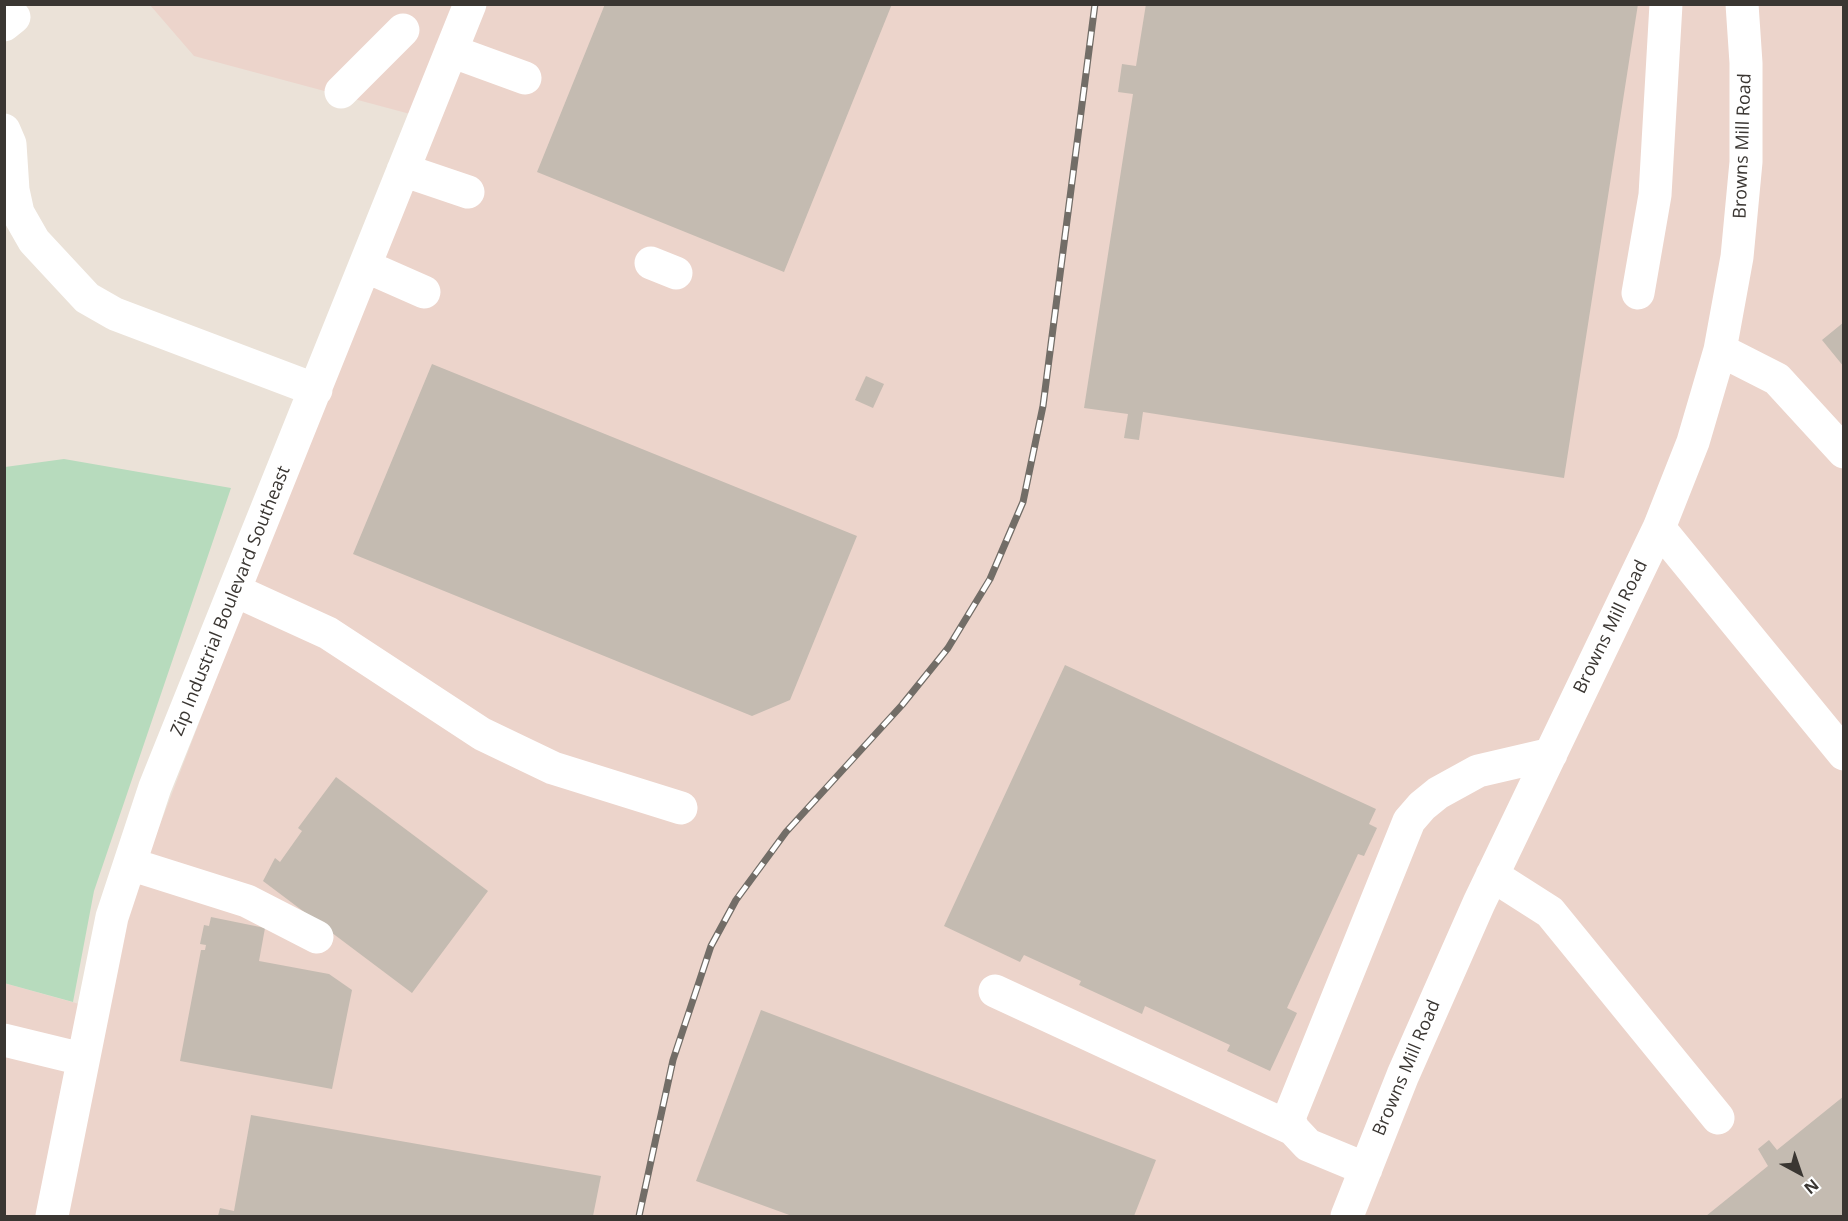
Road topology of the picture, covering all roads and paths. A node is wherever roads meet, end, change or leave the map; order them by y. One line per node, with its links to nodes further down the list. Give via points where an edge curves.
1 (470, 4): 7 (street, Zip Industrial Boulevard Southeast)
2 (1666, 4): 16 (street, via 1655,195)
3 (1742, 4): 17 (street, Browns Mill Road, via 1746,162 1737,257)
4 (4, 6): 5 (street, via 14,17)
5 (4, 26)
6 (403, 30): 9 (street)
7 (451, 51): 8 (street); 11 (street, Zip Industrial Boulevard Southeast)
8 (525, 78)
9 (341, 92)
10 (4, 130): 13 (street, via 10,144)
11 (403, 170): 12 (street); 14 (street, Zip Industrial Boulevard Southeast)
12 (468, 192)
13 (9, 194): 18 (street, via 34,242 87,298 115,314)
14 (365, 266): 15 (street); 18 (street, Zip Industrial Boulevard Southeast)
15 (424, 292)
16 (1638, 293)
17 (1720, 350): 19 (street, via 1777,379); 20 (street, Browns Mill Road, via 1693,442)
18 (316, 390): 21 (street, Zip Industrial Boulevard Southeast)
19 (1844, 452)
20 (1659, 528): 22 (street, Browns Mill Road); 23 (street)
21 (236, 591): 24 (street, via 328,633 492,739 553,768); 25 (street, Zip Industrial Boulevard Southeast, via 155,787)
22 (1551, 754): 26 (street, Browns Mill Road); 32 (street, via 1478,771 1438,793 1409,821 1289,1118)
23 (1844, 754)
24 (681, 808)
25 (130, 864): 27 (street, via 247,901); 30 (street, Zip Industrial Boulevard Southeast, via 112,916)
26 (1492, 875): 31 (street, via 1550,912); 33 (street, Browns Mill Road, via 1403,1075)
27 (317, 937)
28 (995, 991): 32 (street)
29 (4, 1040): 30 (street)
30 (82, 1059): 34 (street, Zip Industrial Boulevard Southeast)
31 (1718, 1118)
32 (1293, 1129): 33 (street, via 1308,1145)
33 (1366, 1169): 35 (street, Browns Mill Road)
34 (52, 1216)
35 (1347, 1216)

